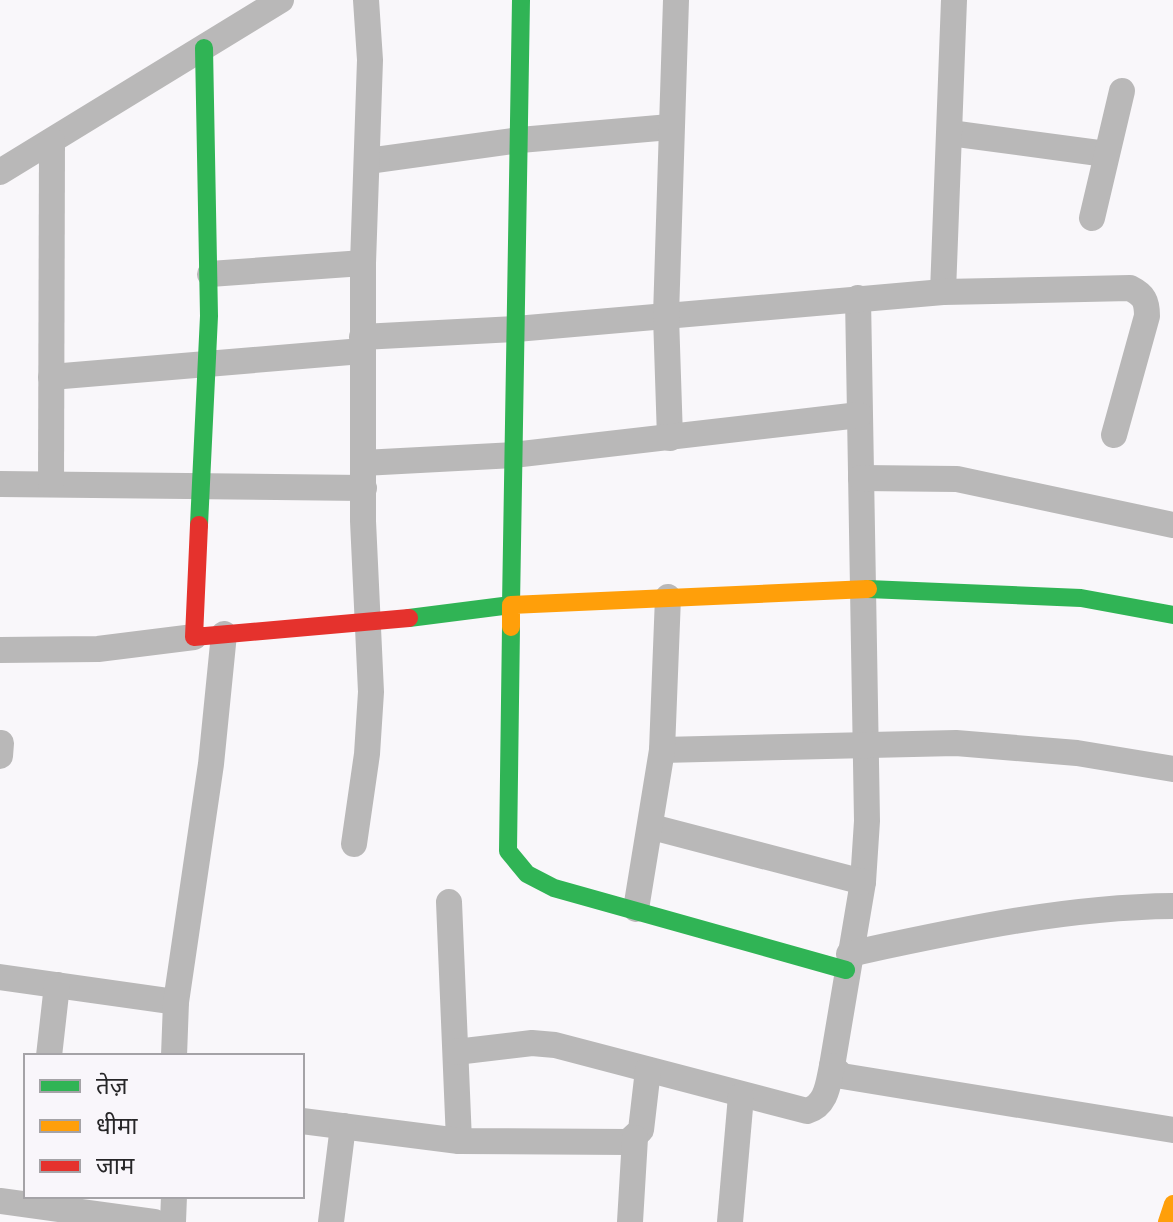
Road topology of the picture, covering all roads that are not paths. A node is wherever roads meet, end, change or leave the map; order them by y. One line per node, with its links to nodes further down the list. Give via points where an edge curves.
1 (281, 0): 6 (street)
2 (366, 0): 13 (street)
3 (521, 0): 10 (street)
4 (676, 0): 8 (street)
5 (954, 0): 9 (street)
6 (204, 48): 11 (street); 17 (street)
7 (1122, 91): 12 (street)
8 (670, 127): 10 (street); 20 (street)
9 (950, 133): 12 (street); 18 (street)
10 (520, 140): 13 (street); 21 (street)
11 (52, 141): 14 (street); 24 (street)
12 (1106, 154): 15 (street)
13 (368, 161): 16 (street)
14 (0, 172)
15 (1092, 218)
16 (363, 263): 17 (street); 22 (street)
17 (210, 274): 23 (street)
18 (943, 292): 19 (street); 26 (street, via 1130,288 1142,294 1147,316)
19 (858, 298): 20 (street); 25 (street)
20 (666, 316): 21 (street); 27 (street)
21 (516, 329): 22 (street); 28 (street)
22 (362, 344): 23 (street); 29 (street)
23 (208, 364): 24 (street); 33 (street)
24 (51, 377): 32 (street)
25 (859, 415): 27 (street); 30 (street)
26 (1114, 435)
27 (670, 438): 28 (street)
28 (513, 455): 29 (street); 37 (street)
29 (364, 475): 33 (street); 39 (street)
30 (861, 478): 34 (street, via 957,479); 35 (street)
31 (0, 484): 32 (street)
32 (51, 484): 33 (street)
33 (200, 487): 41 (street)
34 (1173, 525)
35 (861, 589): 36 (street); 38 (street, via 1081,598); 43 (street)
36 (668, 597): 37 (street); 44 (street)
37 (511, 605): 39 (street); 51 (street, via 508,851 527,877)
38 (1173, 615)
39 (369, 623): 40 (street); 47 (street, via 367,754)
40 (224, 634): 41 (street); 55 (street, via 209,780)
41 (194, 637): 42 (street, via 98,649)
42 (0, 650)
43 (868, 747): 44 (street); 45 (street, via 1016,746); 48 (street)
44 (662, 750): 46 (street)
45 (1173, 769)
46 (652, 827): 48 (street); 51 (street)
47 (354, 844)
48 (863, 882): 52 (street)
49 (449, 902): 56 (street)
50 (1173, 906): 52 (street, via 1125,906 995,924)
51 (636, 909): 52 (street)
52 (848, 962): 59 (street)
53 (0, 977): 54 (street)
54 (57, 985): 55 (street); 57 (street)
55 (176, 1002): 58 (street)
56 (456, 1052): 60 (street, via 555,1045); 66 (street)
57 (49, 1054)
58 (174, 1054)
59 (832, 1066): 61 (street, via 816,1108 793,1109); 64 (street, via 842,1076)
60 (648, 1070): 61 (street); 65 (street, via 641,1130)
61 (741, 1096): 75 (street)
62 (304, 1121): 63 (street)
63 (343, 1126): 66 (street); 73 (street)
64 (1173, 1130)
65 (635, 1138): 66 (street); 74 (street)
66 (459, 1141)
67 (174, 1198): 72 (street)
68 (29, 1200): 69 (street); 71 (street)
69 (0, 1201)
70 (1173, 1204): 76 (street)
71 (154, 1222)
72 (173, 1222)
73 (331, 1222)
74 (630, 1222)
75 (730, 1222)
76 (1167, 1222)

